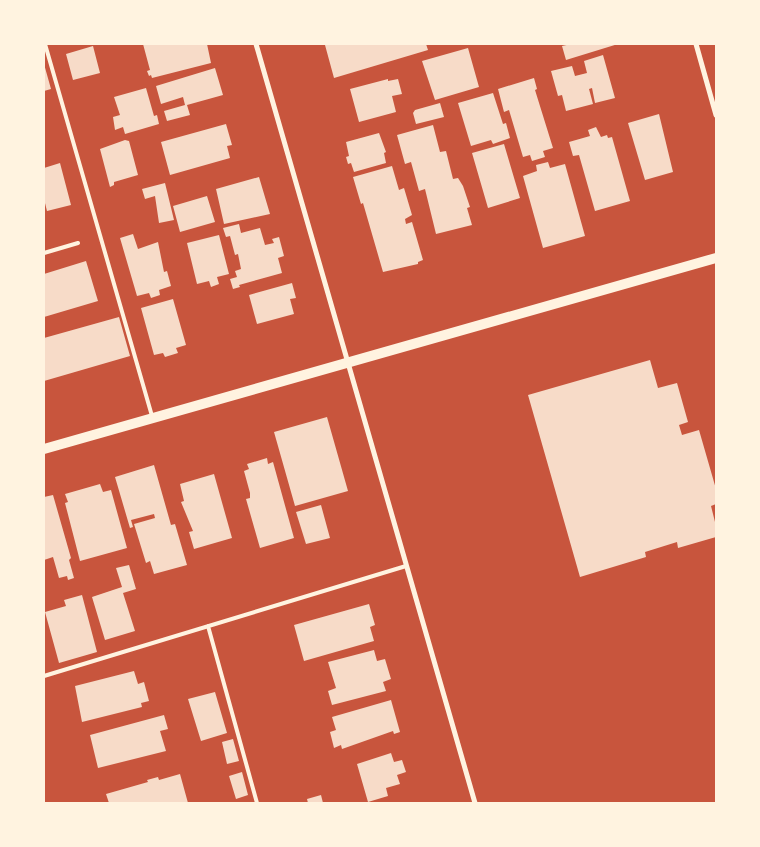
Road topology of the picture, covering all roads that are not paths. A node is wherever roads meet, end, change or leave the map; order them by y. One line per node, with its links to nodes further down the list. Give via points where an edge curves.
1 (45, 44): 9 (lane)
2 (256, 44): 8 (street)
3 (696, 44): 4 (street)
4 (716, 115)
5 (78, 243): 6 (lane)
6 (44, 253)
7 (716, 258): 8 (main road)
8 (347, 362): 9 (main road); 11 (street)
9 (152, 418): 10 (main road)
10 (44, 450)
11 (406, 566): 12 (lane); 15 (street)
12 (208, 626): 13 (lane); 14 (lane)
13 (44, 676)
14 (257, 803)
15 (475, 803)

